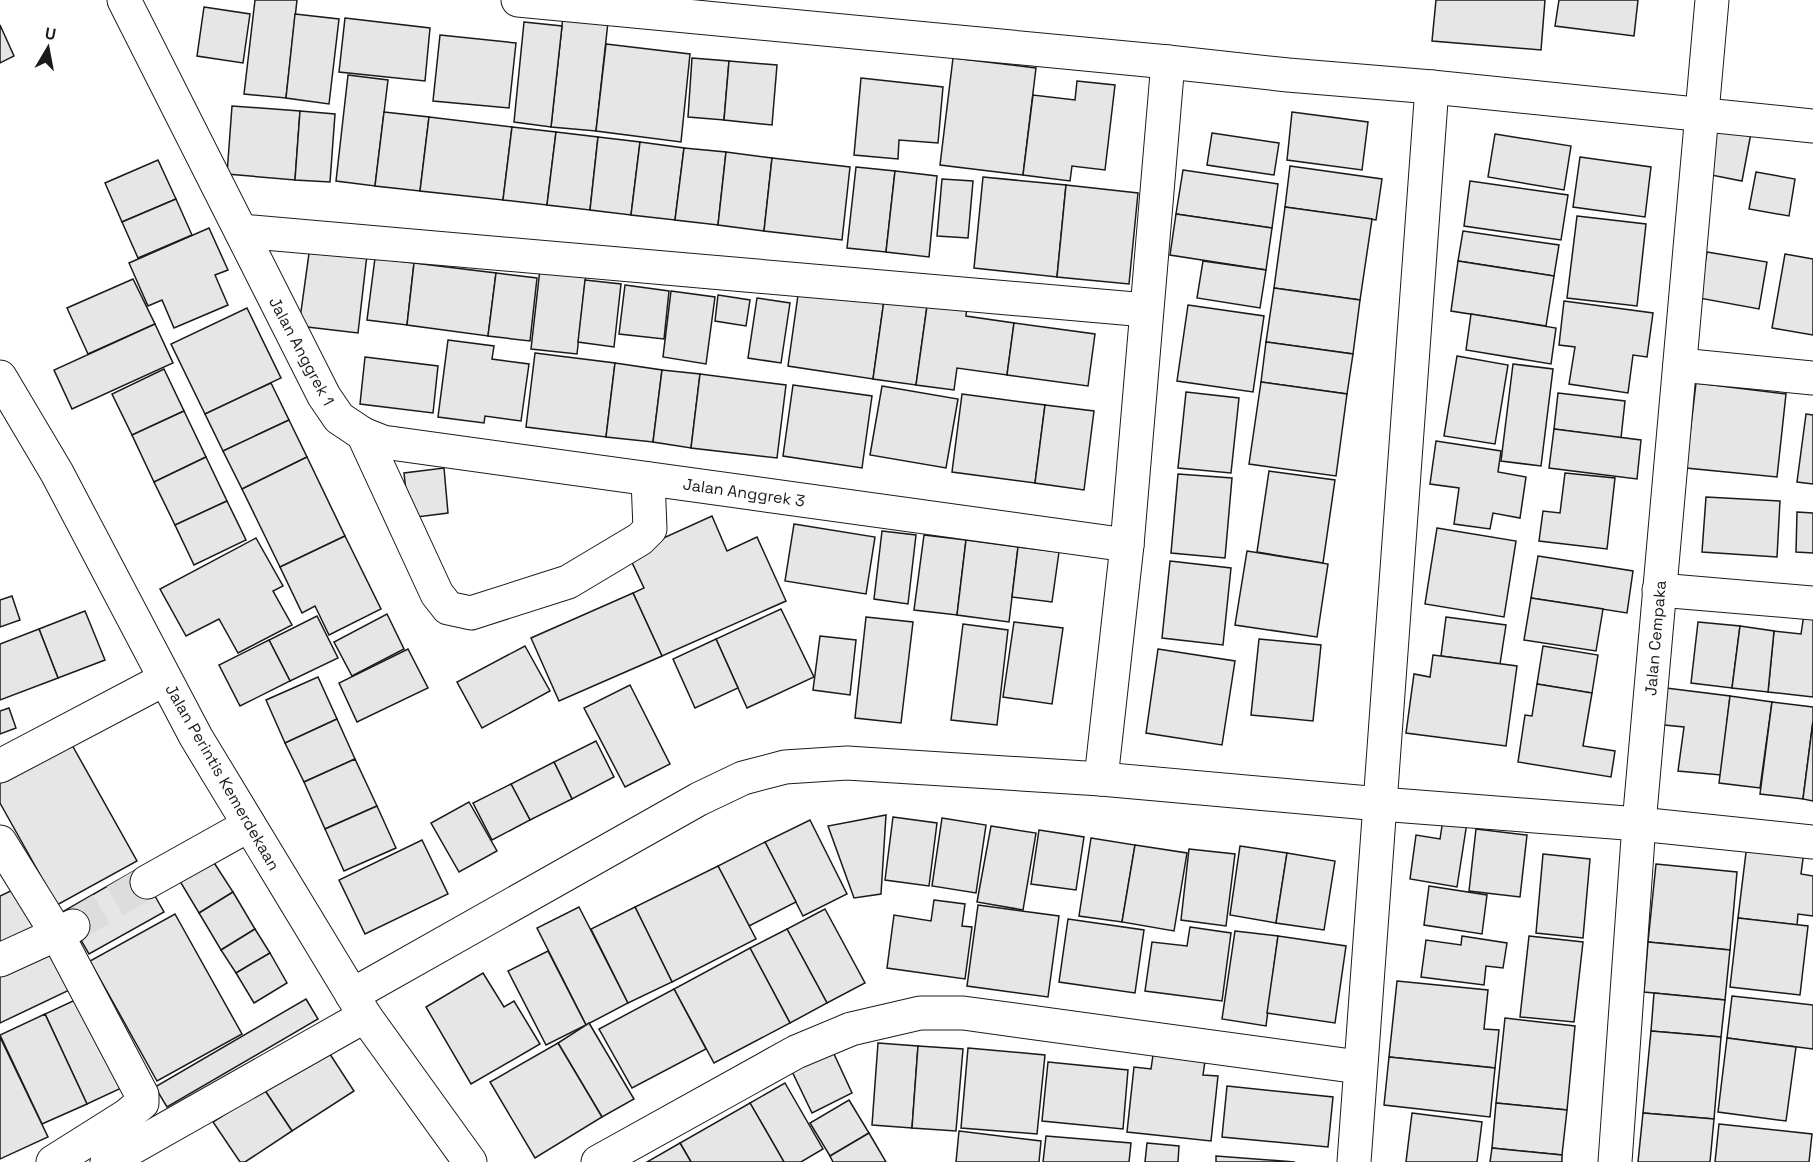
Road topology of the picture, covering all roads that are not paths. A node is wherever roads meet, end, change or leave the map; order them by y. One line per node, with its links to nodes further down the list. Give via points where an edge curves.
1 (124, 0): 8 (street, Jalan Anggrek 1)
2 (518, 0): 4 (street)
3 (1712, 0): 6 (street, Jalan Cempaka)
4 (1168, 62): 5 (street); 9 (street)
5 (1432, 87): 6 (street); 21 (street)
6 (1701, 114): 7 (street); 10 (street, Jalan Cempaka)
7 (1813, 126)
8 (241, 231): 9 (street); 13 (street, Jalan Anggrek 1, via 324,396 339,418)
9 (1146, 310): 15 (street)
10 (1680, 364): 12 (street); 16 (street, Jalan Cempaka)
11 (0, 377): 18 (street, Jalan Perintis Kemerdekaan, via 57,473)
12 (1813, 378)
13 (363, 434): 14 (street, Jalan Anggrek 3, via 383,442); 14 (street, via 437,594 448,608 471,613 568,582 640,539 650,529)
14 (648, 479): 15 (street, Jalan Anggrek 3)
15 (1127, 545): 20 (street)
16 (1659, 590): 17 (street); 22 (street, Jalan Cempaka)
17 (1813, 603)
18 (165, 679): 19 (street); 23 (street, Jalan Perintis Kemerdekaan)
19 (0, 766)
20 (1101, 779): 21 (street); 29 (street, via 847,763 785,767 743,778 699,799)
21 (1380, 804): 22 (street); 30 (street)
22 (1639, 824): 25 (street); 36 (street, Jalan Cempaka)
23 (249, 825): 26 (street); 29 (street, Jalan Perintis Kemerdekaan)
24 (0, 842): 27 (street)
25 (1813, 842)
26 (147, 882)
27 (65, 930): 28 (street); 31 (street, via 142,1095 142,1103)
28 (0, 960)
29 (359, 1005): 32 (street); 33 (street, Jalan Perintis Kemerdekaan)
30 (1359, 1067): 34 (street, via 963,1013 920,1013 850,1029 796,1052); 35 (street)
31 (53, 1162)
32 (107, 1162)
33 (470, 1162)
34 (598, 1162)
35 (1354, 1162)
36 (1615, 1162)

